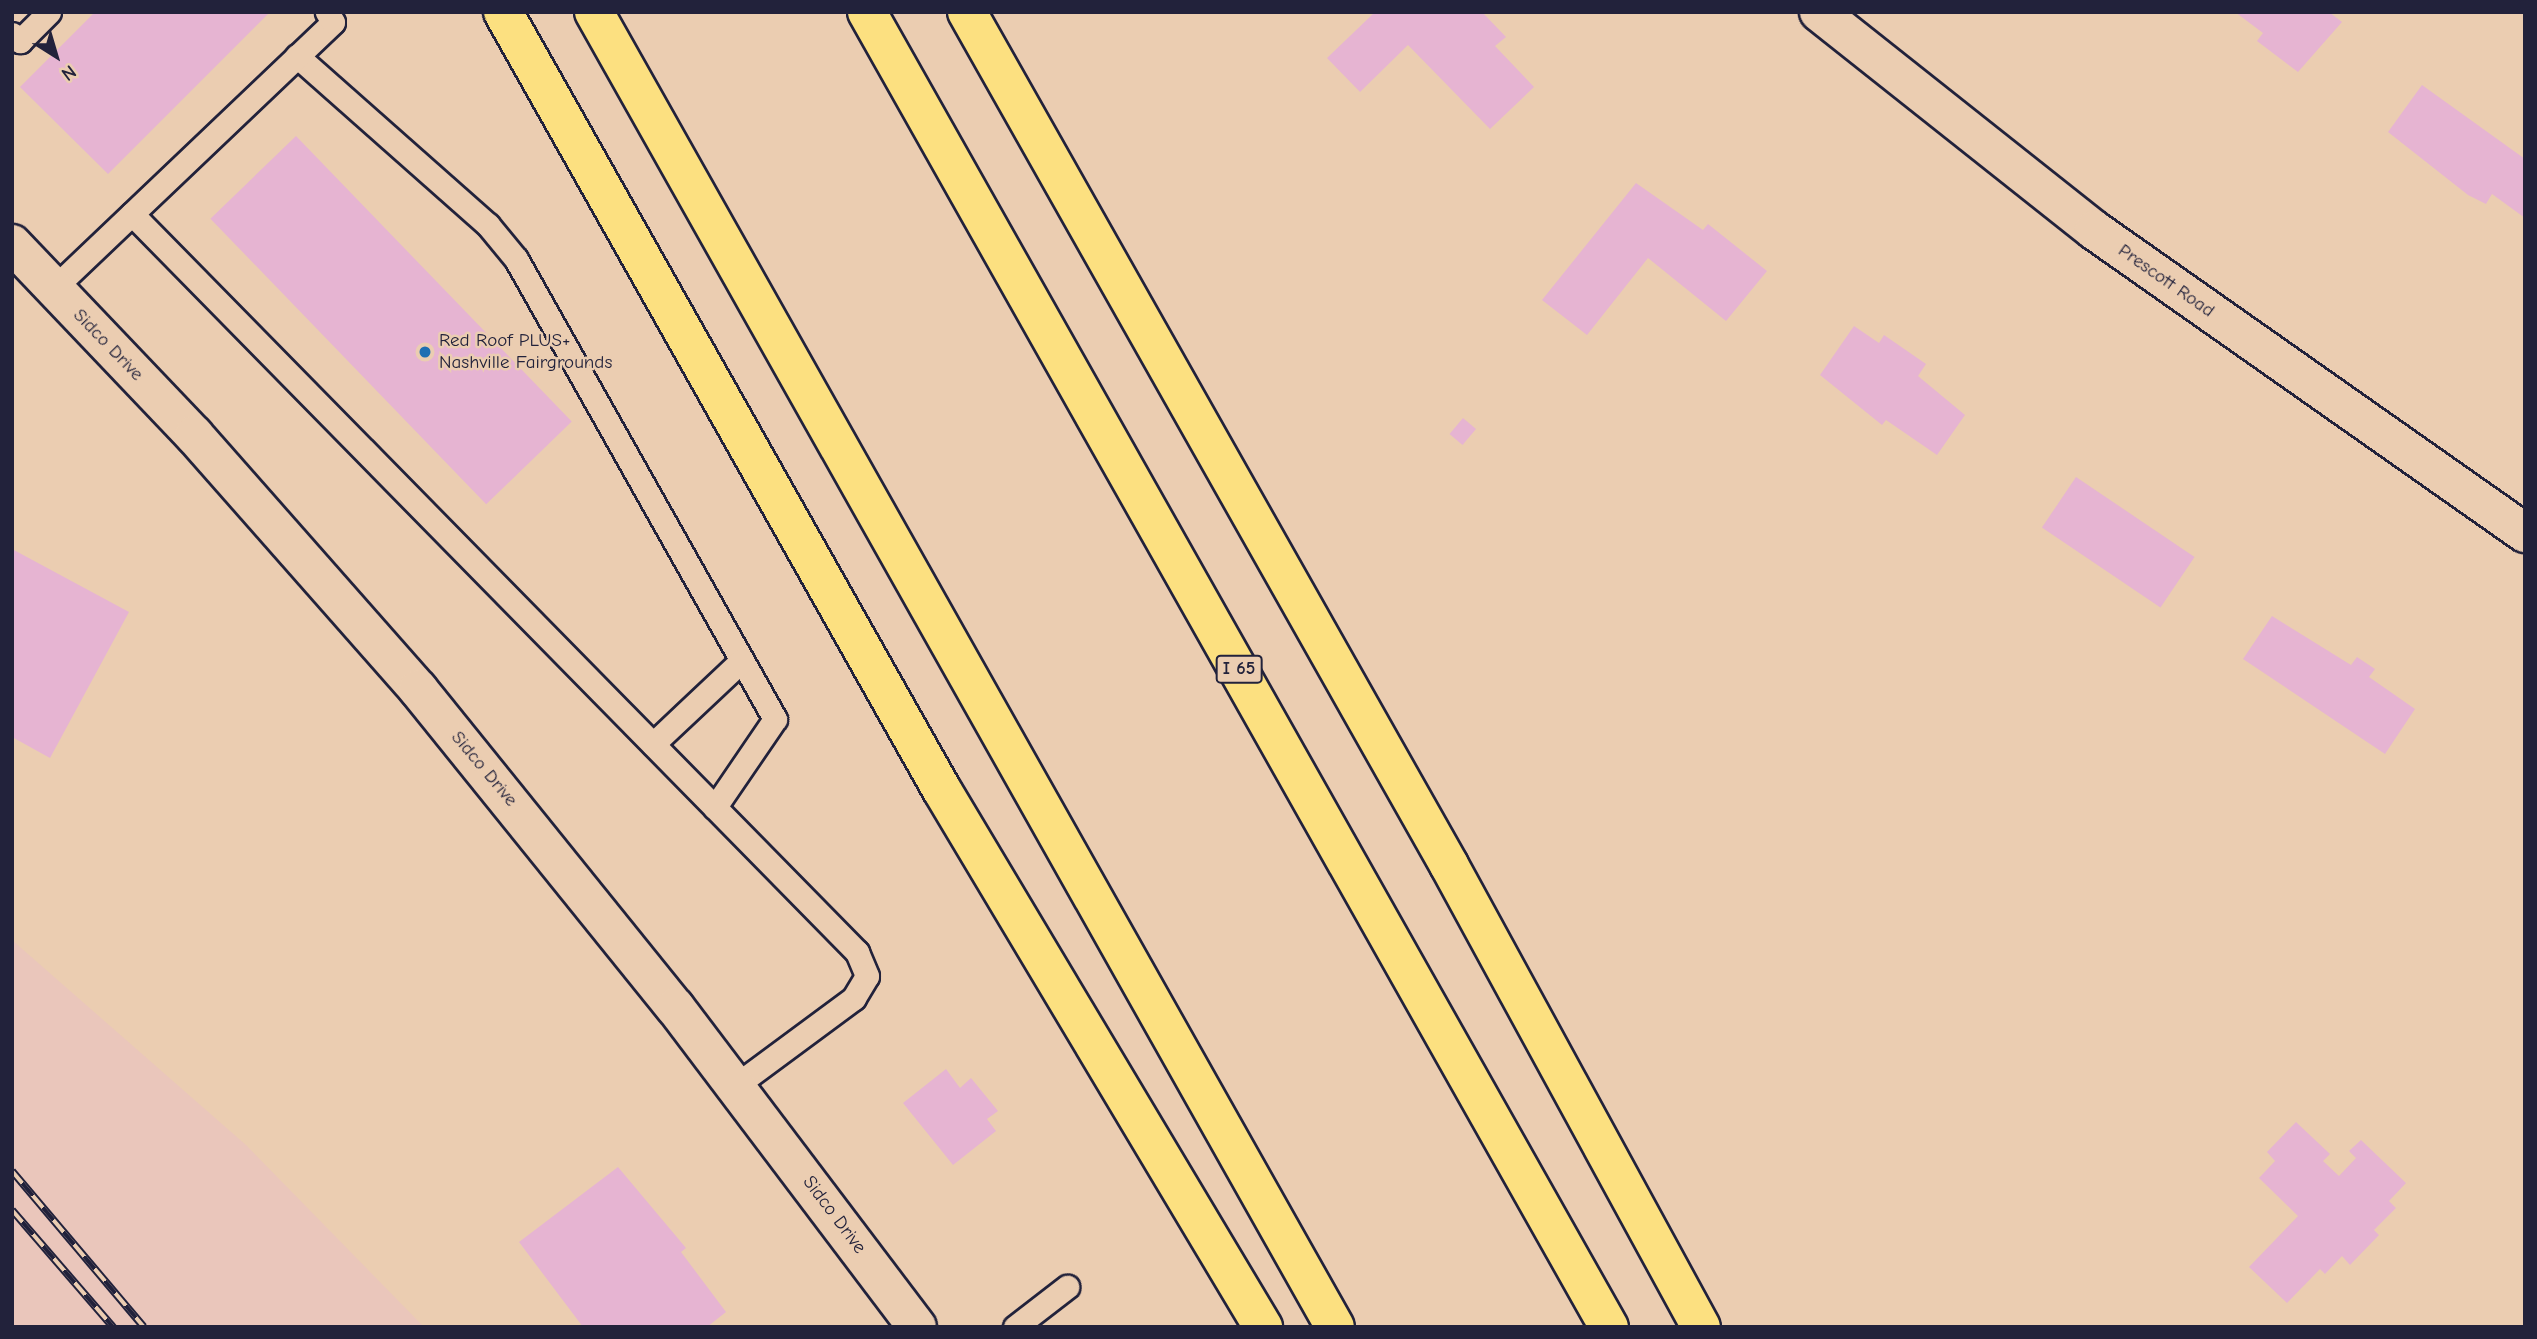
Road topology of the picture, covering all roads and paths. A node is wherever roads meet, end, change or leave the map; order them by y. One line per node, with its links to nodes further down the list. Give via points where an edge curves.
1 (49, 12): 8 (lane, via 20,41)
2 (327, 12): 9 (lane, via 333,22)
3 (503, 12): 21 (highway, via 942,790)
4 (594, 12): 22 (highway)
5 (867, 12): 23 (highway, I 65)
6 (967, 12): 24 (highway, via 1449,864)
7 (1819, 12): 13 (main road, Prescott Road, via 2094,230)
8 (12, 34)
9 (297, 56): 10 (lane); 14 (lane, via 488,225 516,259)
10 (132, 214): 12 (lane); 15 (lane)
11 (12, 244): 12 (main road, Sidco Drive)
12 (54, 288): 17 (main road, Sidco Drive, via 418,688)
13 (2525, 533)
14 (742, 660): 15 (lane); 16 (lane, via 775,719)
15 (653, 744): 16 (lane)
16 (715, 807): 17 (lane, via 852,946 867,973 854,998)
17 (735, 1086): 19 (main road, Sidco Drive)
18 (1067, 1287): 20 (lane)
19 (917, 1327)
20 (1014, 1327)
21 (1263, 1327)
22 (1335, 1327)
23 (1609, 1327)
24 (1701, 1327)

